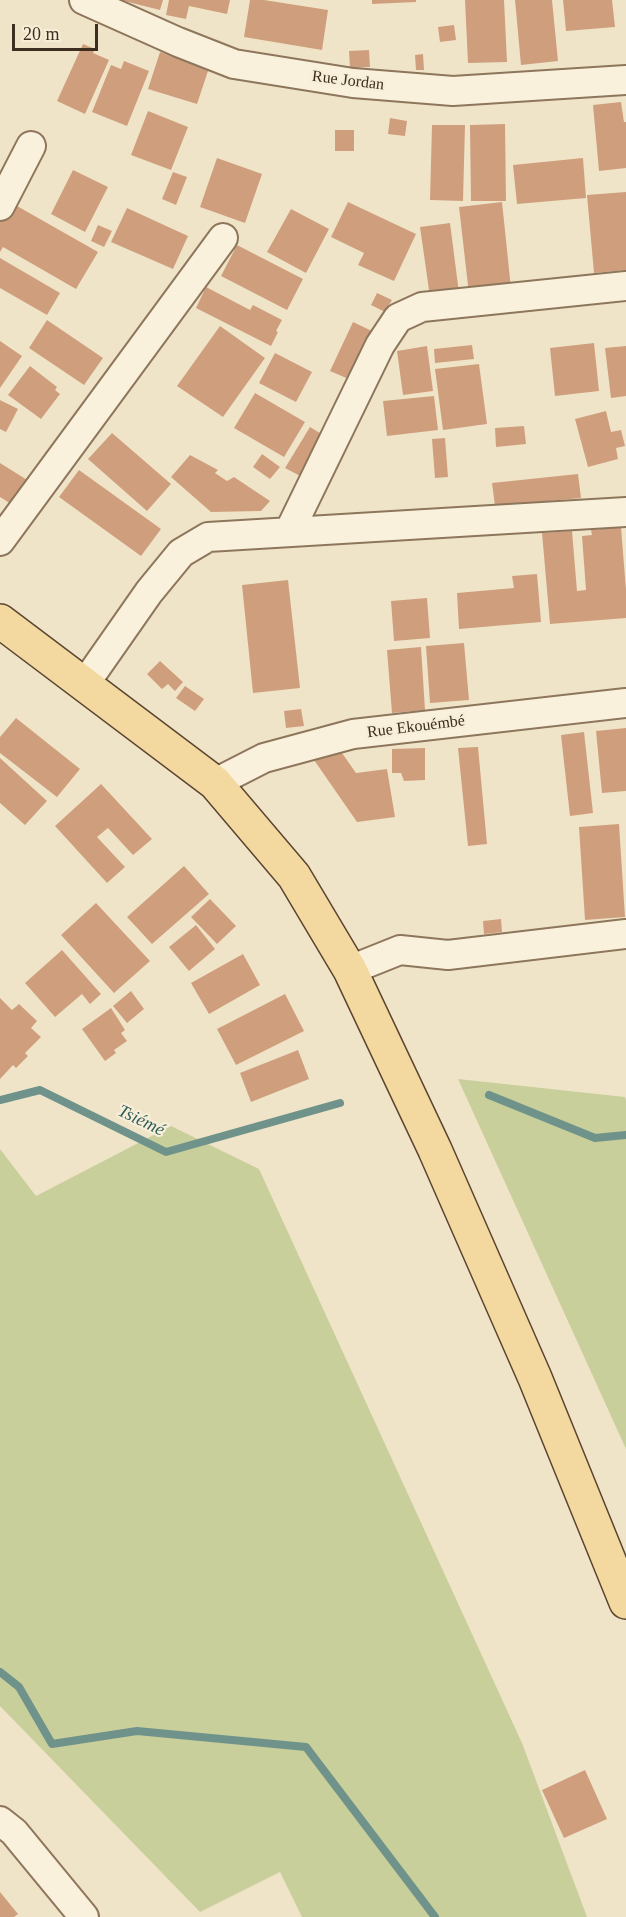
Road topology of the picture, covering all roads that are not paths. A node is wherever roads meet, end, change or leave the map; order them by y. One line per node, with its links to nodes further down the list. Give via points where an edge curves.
1 (84, 0): 2 (street, Rue Jordan, via 234,64 353,83 453,91)
2 (626, 80)
3 (31, 147): 4 (street)
4 (0, 206)
5 (223, 238): 9 (street)
6 (626, 286): 8 (street, via 422,307 398,318 380,345)
7 (626, 512): 8 (street)
8 (289, 532): 11 (street, via 208,537 181,553)
9 (0, 541)
10 (0, 621): 11 (main road)
11 (84, 685): 13 (main road)
12 (626, 703): 13 (street, Rue Ekouémbé, via 353,734 264,758)
13 (215, 783): 15 (main road, via 294,876)
14 (626, 934): 15 (street, via 448,955 400,951)
15 (350, 970): 16 (main road, via 435,1150 535,1378)
16 (626, 1602)
17 (0, 1821): 18 (street, via 14,1832)
18 (84, 1917)

